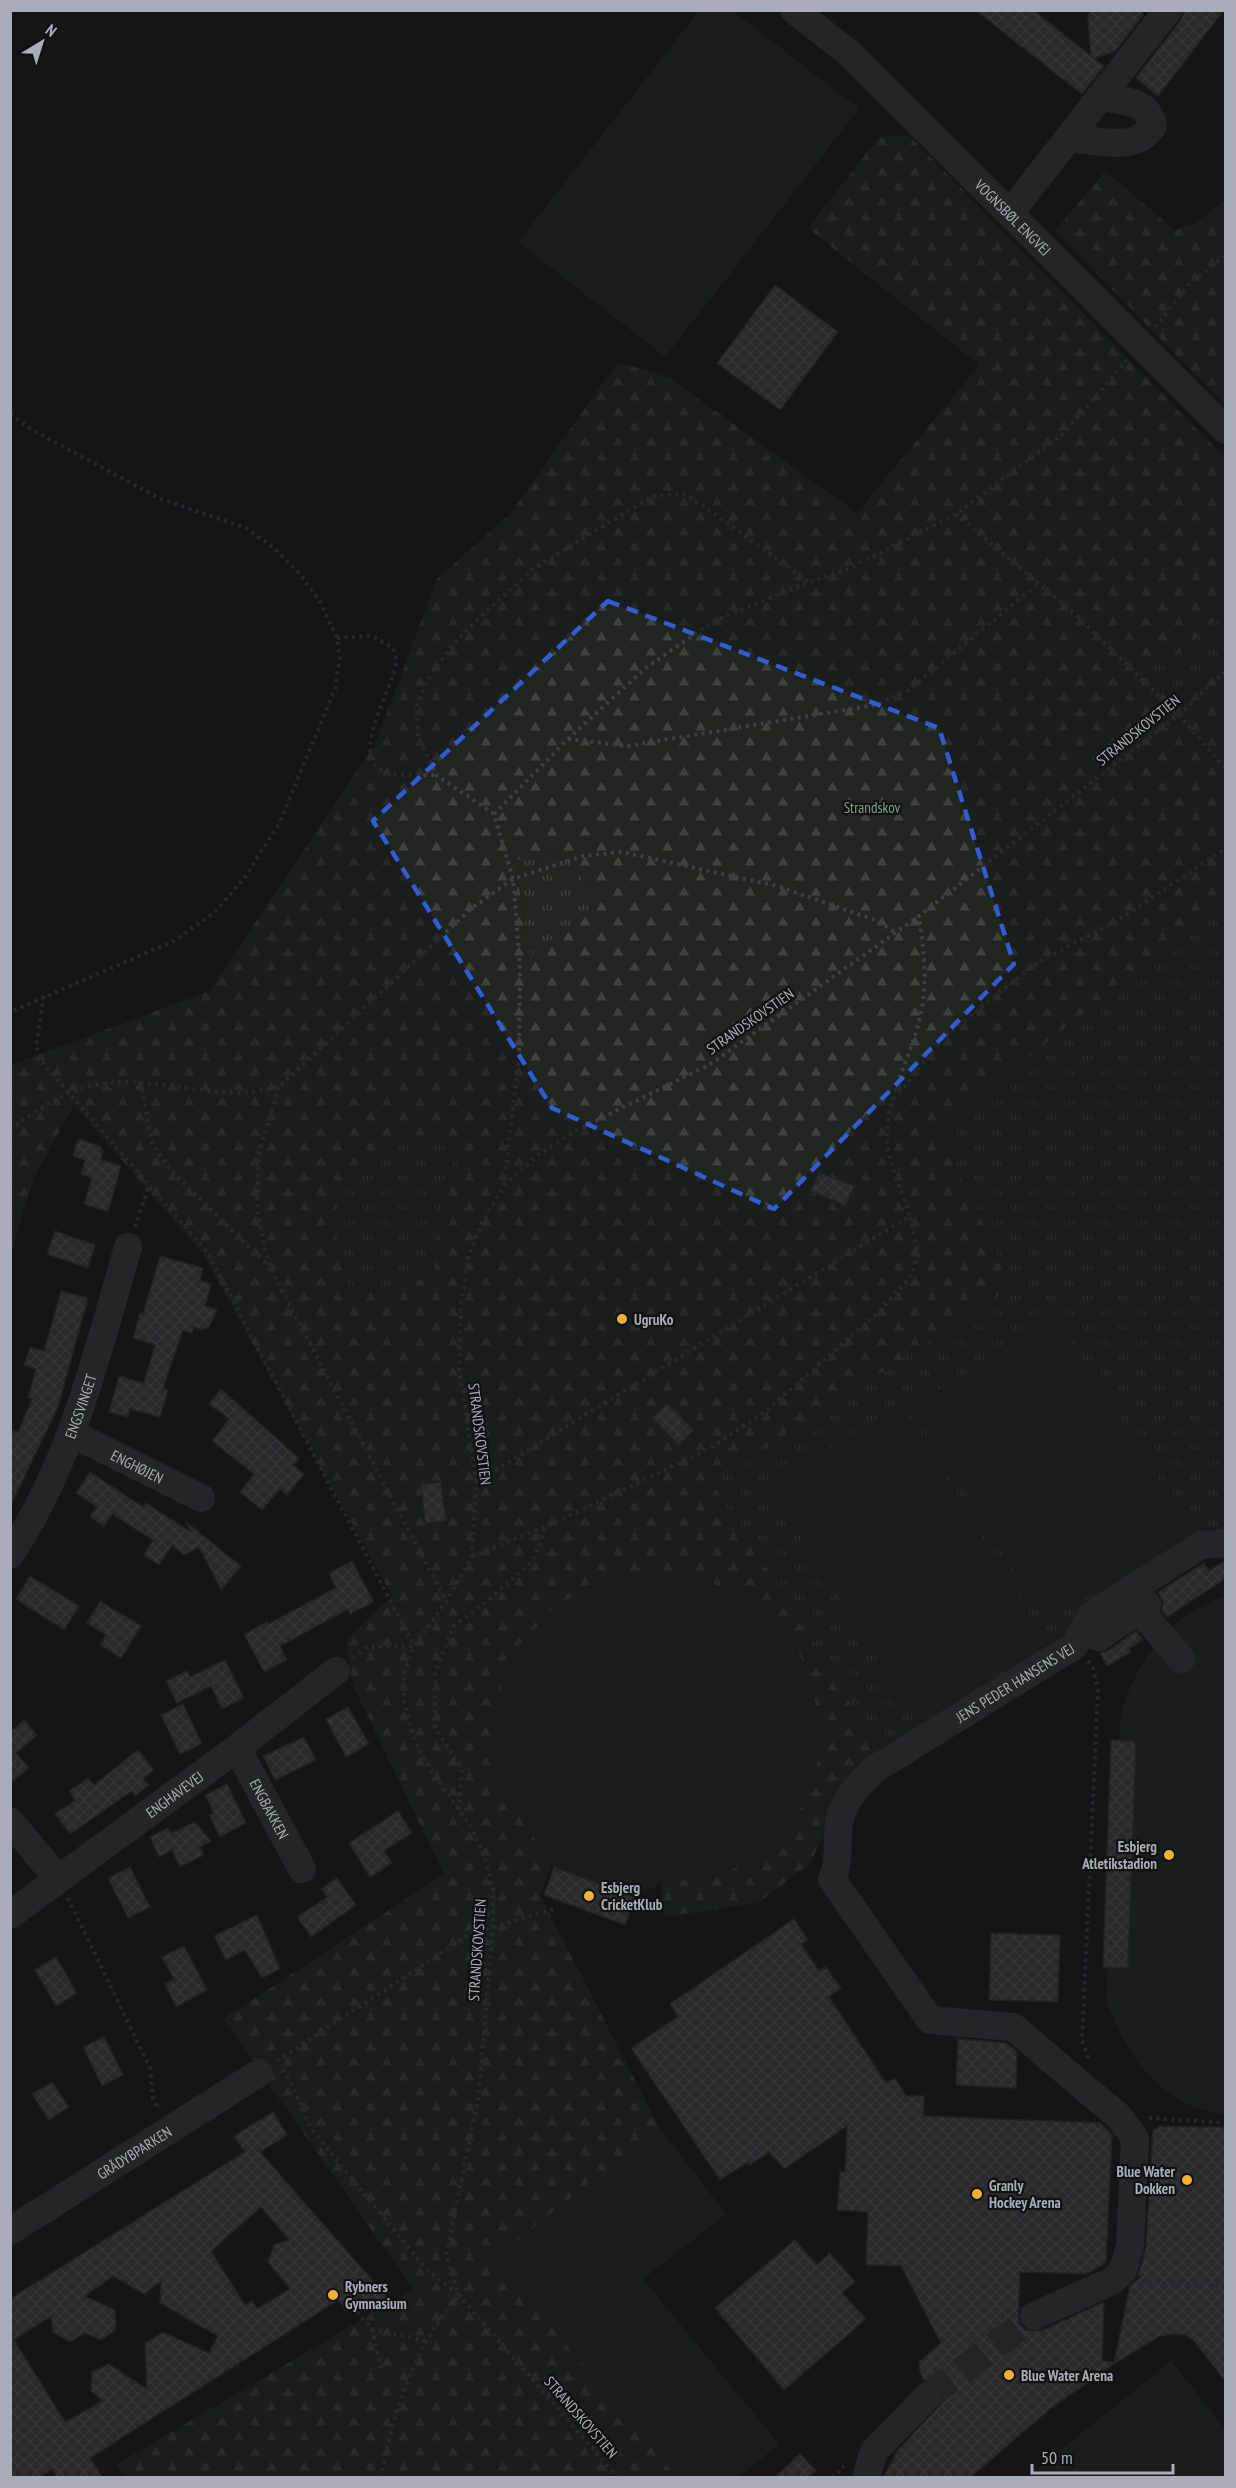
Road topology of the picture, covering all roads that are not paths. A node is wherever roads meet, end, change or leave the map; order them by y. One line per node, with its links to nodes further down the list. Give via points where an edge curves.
1 (794, 10): 5 (street, VOGNSBØL ENGVEJ, via 849,53)
2 (1168, 10): 3 (street)
3 (1101, 97): 4 (street); 4 (street, via 1141,105 1150,113 1154,126 1130,143)
4 (1070, 123): 5 (street)
5 (1010, 213): 6 (street, VOGNSBØL ENGVEJ)
6 (1226, 430)
7 (128, 1247): 8 (street, ENGSVINGET)
8 (73, 1434): 9 (street, ENGHØJEN); 11 (street, ENGSVINGET, via 35,1518)
9 (201, 1497)
10 (1226, 1543): 12 (street, JENS PEDER HANSENS VEJ, via 1201,1545 1090,1617)
11 (10, 1555)
12 (1078, 1639): 13 (street, via 1099,1637 1143,1607); 22 (street, JENS PEDER HANSENS VEJ, via 875,1769 854,1790 841,1816 838,1865 832,1880 930,2020 1013,2027 1118,2116 1135,2138 1130,2246 1123,2270 1112,2281)
13 (1181, 1659)
14 (336, 1671): 15 (street, ENGHAVEVEJ)
15 (237, 1748): 17 (street, ENGBAKKEN); 18 (street, ENGHAVEVEJ)
16 (10, 1821): 18 (street)
17 (302, 1869)
18 (58, 1879): 19 (street, ENGHAVEVEJ)
19 (10, 1915)
20 (259, 2073): 21 (street, GRÅDYBPARKEN)
21 (10, 2231)
22 (1034, 2316)
23 (927, 2396): 24 (street, via 874,2451)
24 (866, 2478)

